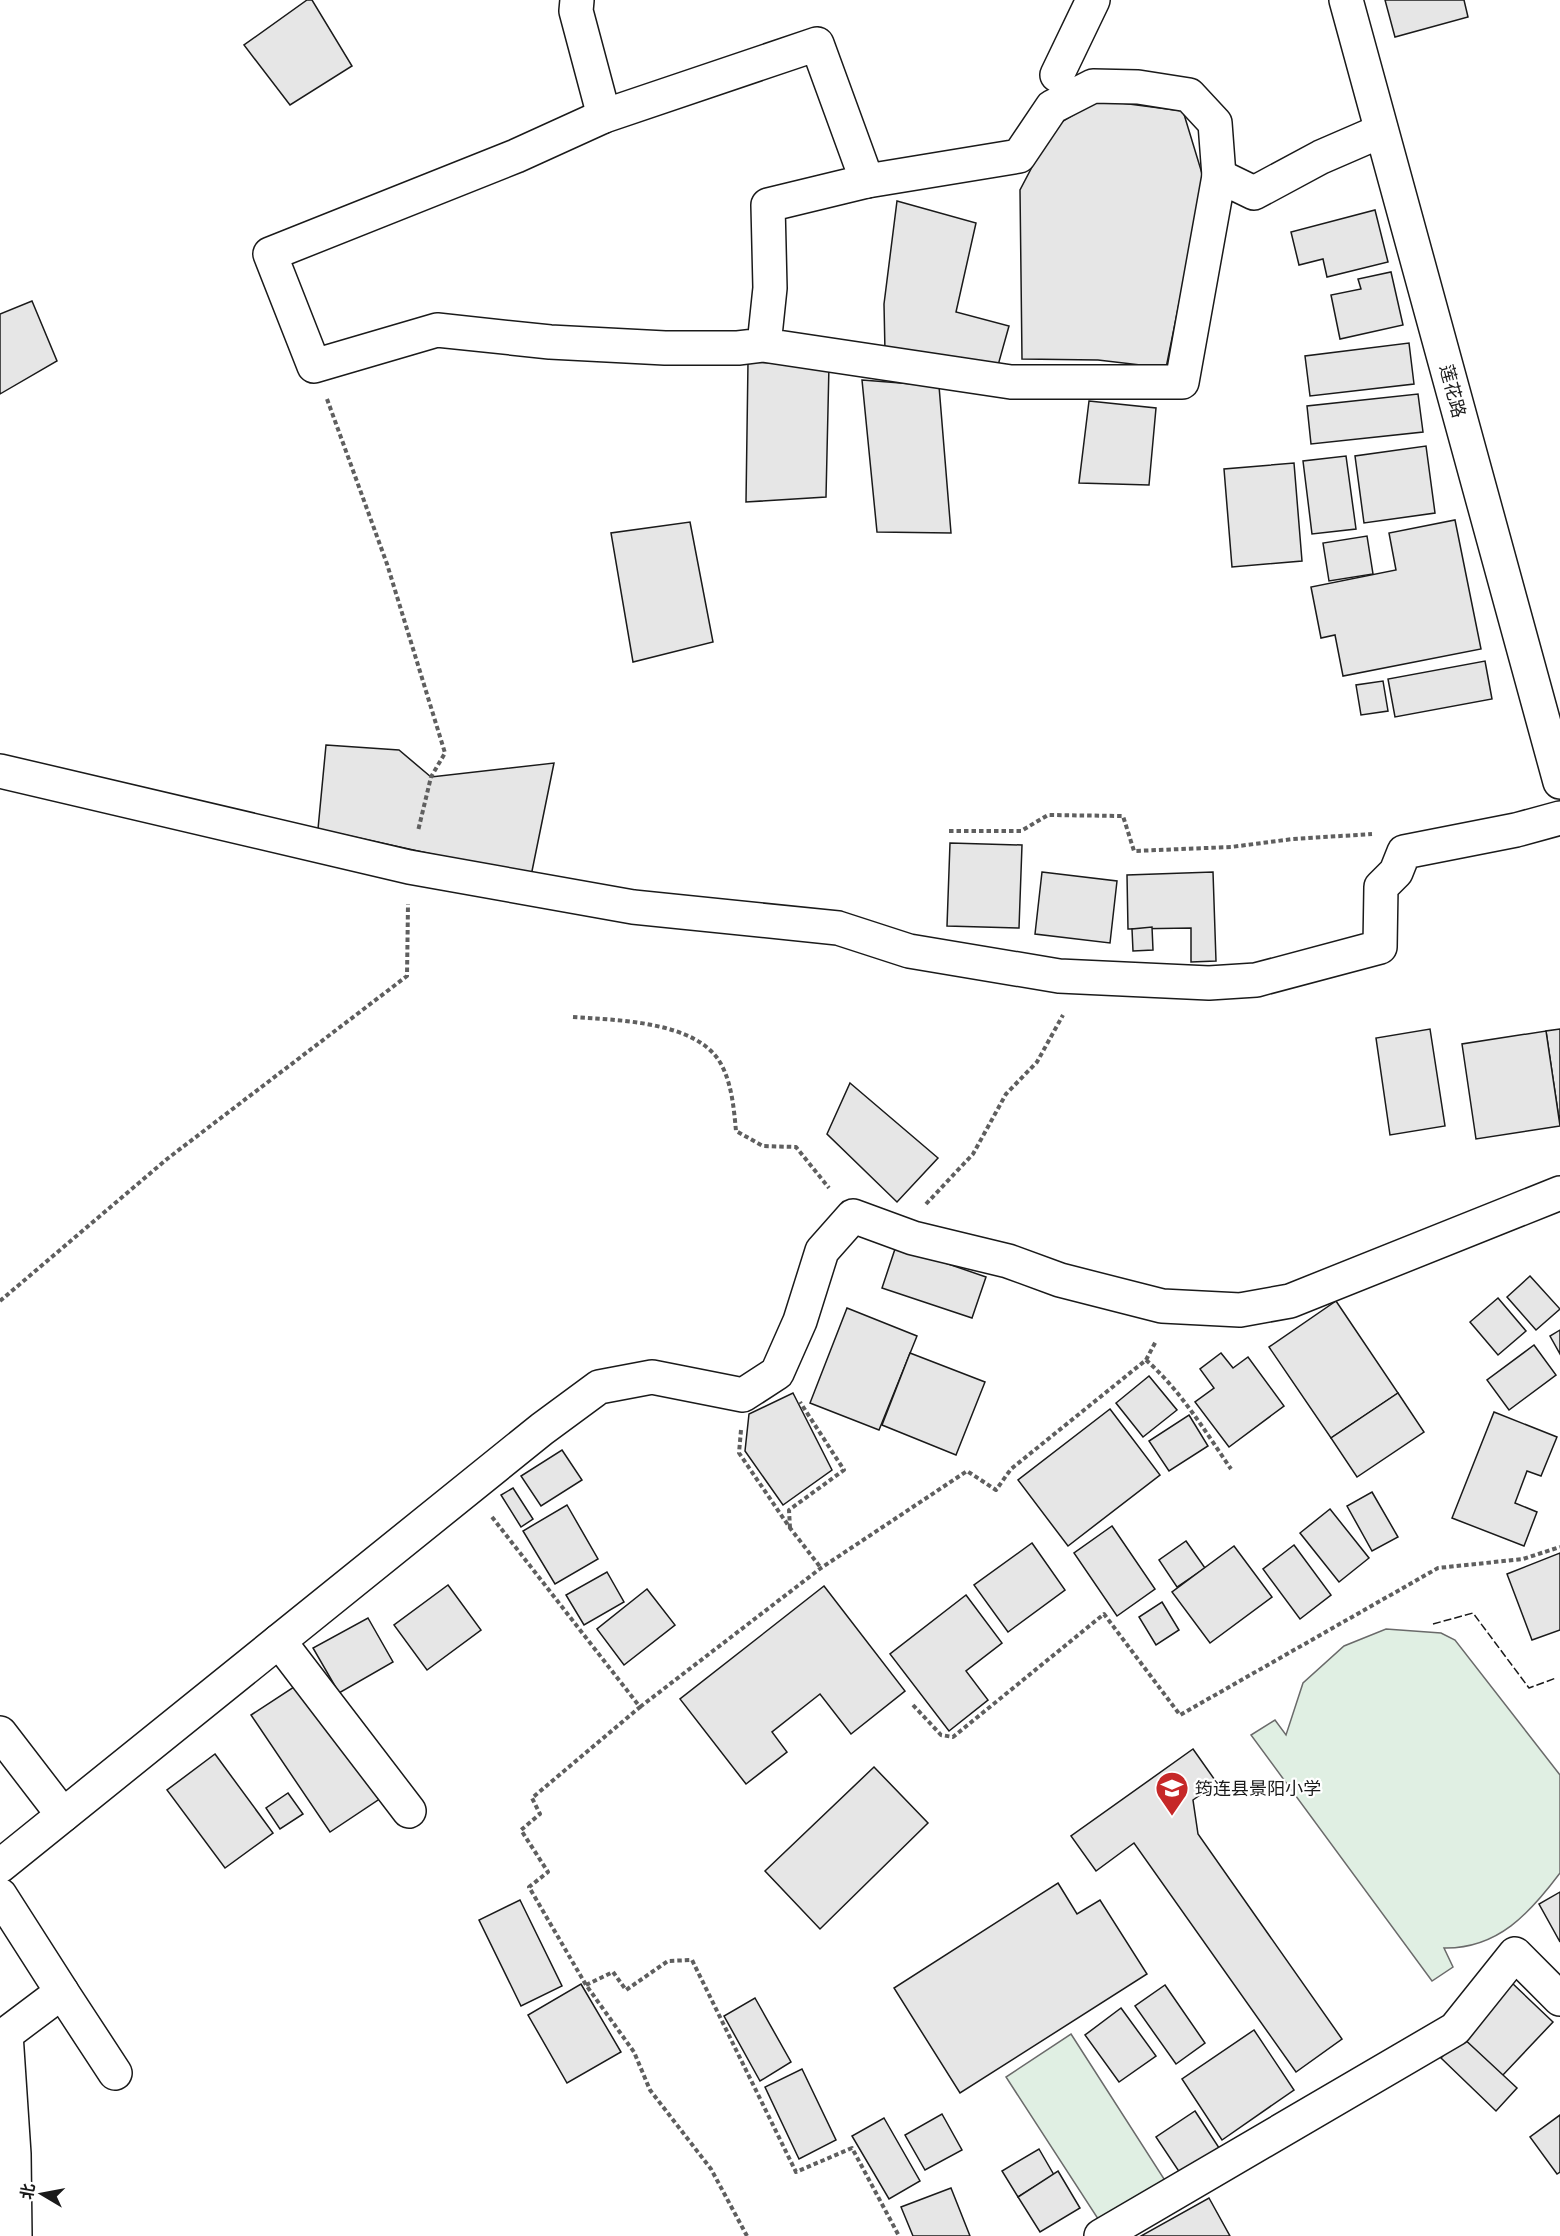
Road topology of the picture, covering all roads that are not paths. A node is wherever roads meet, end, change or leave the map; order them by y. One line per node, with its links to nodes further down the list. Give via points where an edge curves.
1 (577, 0): 5 (street, via 576,11)
2 (1093, 0): 4 (street)
3 (1346, 0): 6 (street, 莲花路)
4 (1057, 75)
5 (604, 116): 8 (street, via 817,44); 9 (street, via 516,156 270,254 314,366 437,330 550,342 653,347)
6 (1381, 131): 7 (street, via 1254,193); 11 (street, 莲花路)
7 (1219, 176): 8 (street, via 1215,123 1189,95 1138,87 1093,86 1052,107 1019,156); 9 (street, via 1182,382 1011,382)
8 (867, 181): 9 (street, via 768,205 770,288)
9 (764, 345)
10 (0, 771): 12 (street, via 409,867 633,907 838,928 909,951 1059,976 1209,983 1256,980 1380,947 1381,887 1395,872 1404,852)
11 (1560, 782)
12 (1560, 818)
13 (1560, 1193): 14 (street, via 1290,1300 1240,1310 1162,1306 913,1238 853,1216 822,1251 800,1321 777,1373 743,1395 652,1377 599,1388)
14 (279, 1641): 16 (street); 17 (street)
15 (0, 1733): 17 (street)
16 (409, 1811)
17 (63, 1815): 18 (street)
18 (0, 1866)
19 (0, 1895): 20 (street)
20 (62, 1992): 22 (street); 23 (street, via 6,2034)
21 (1560, 2000): 24 (street, via 1515,1954 1455,2029)
22 (115, 2073)
23 (15, 2236)
24 (1101, 2236)

